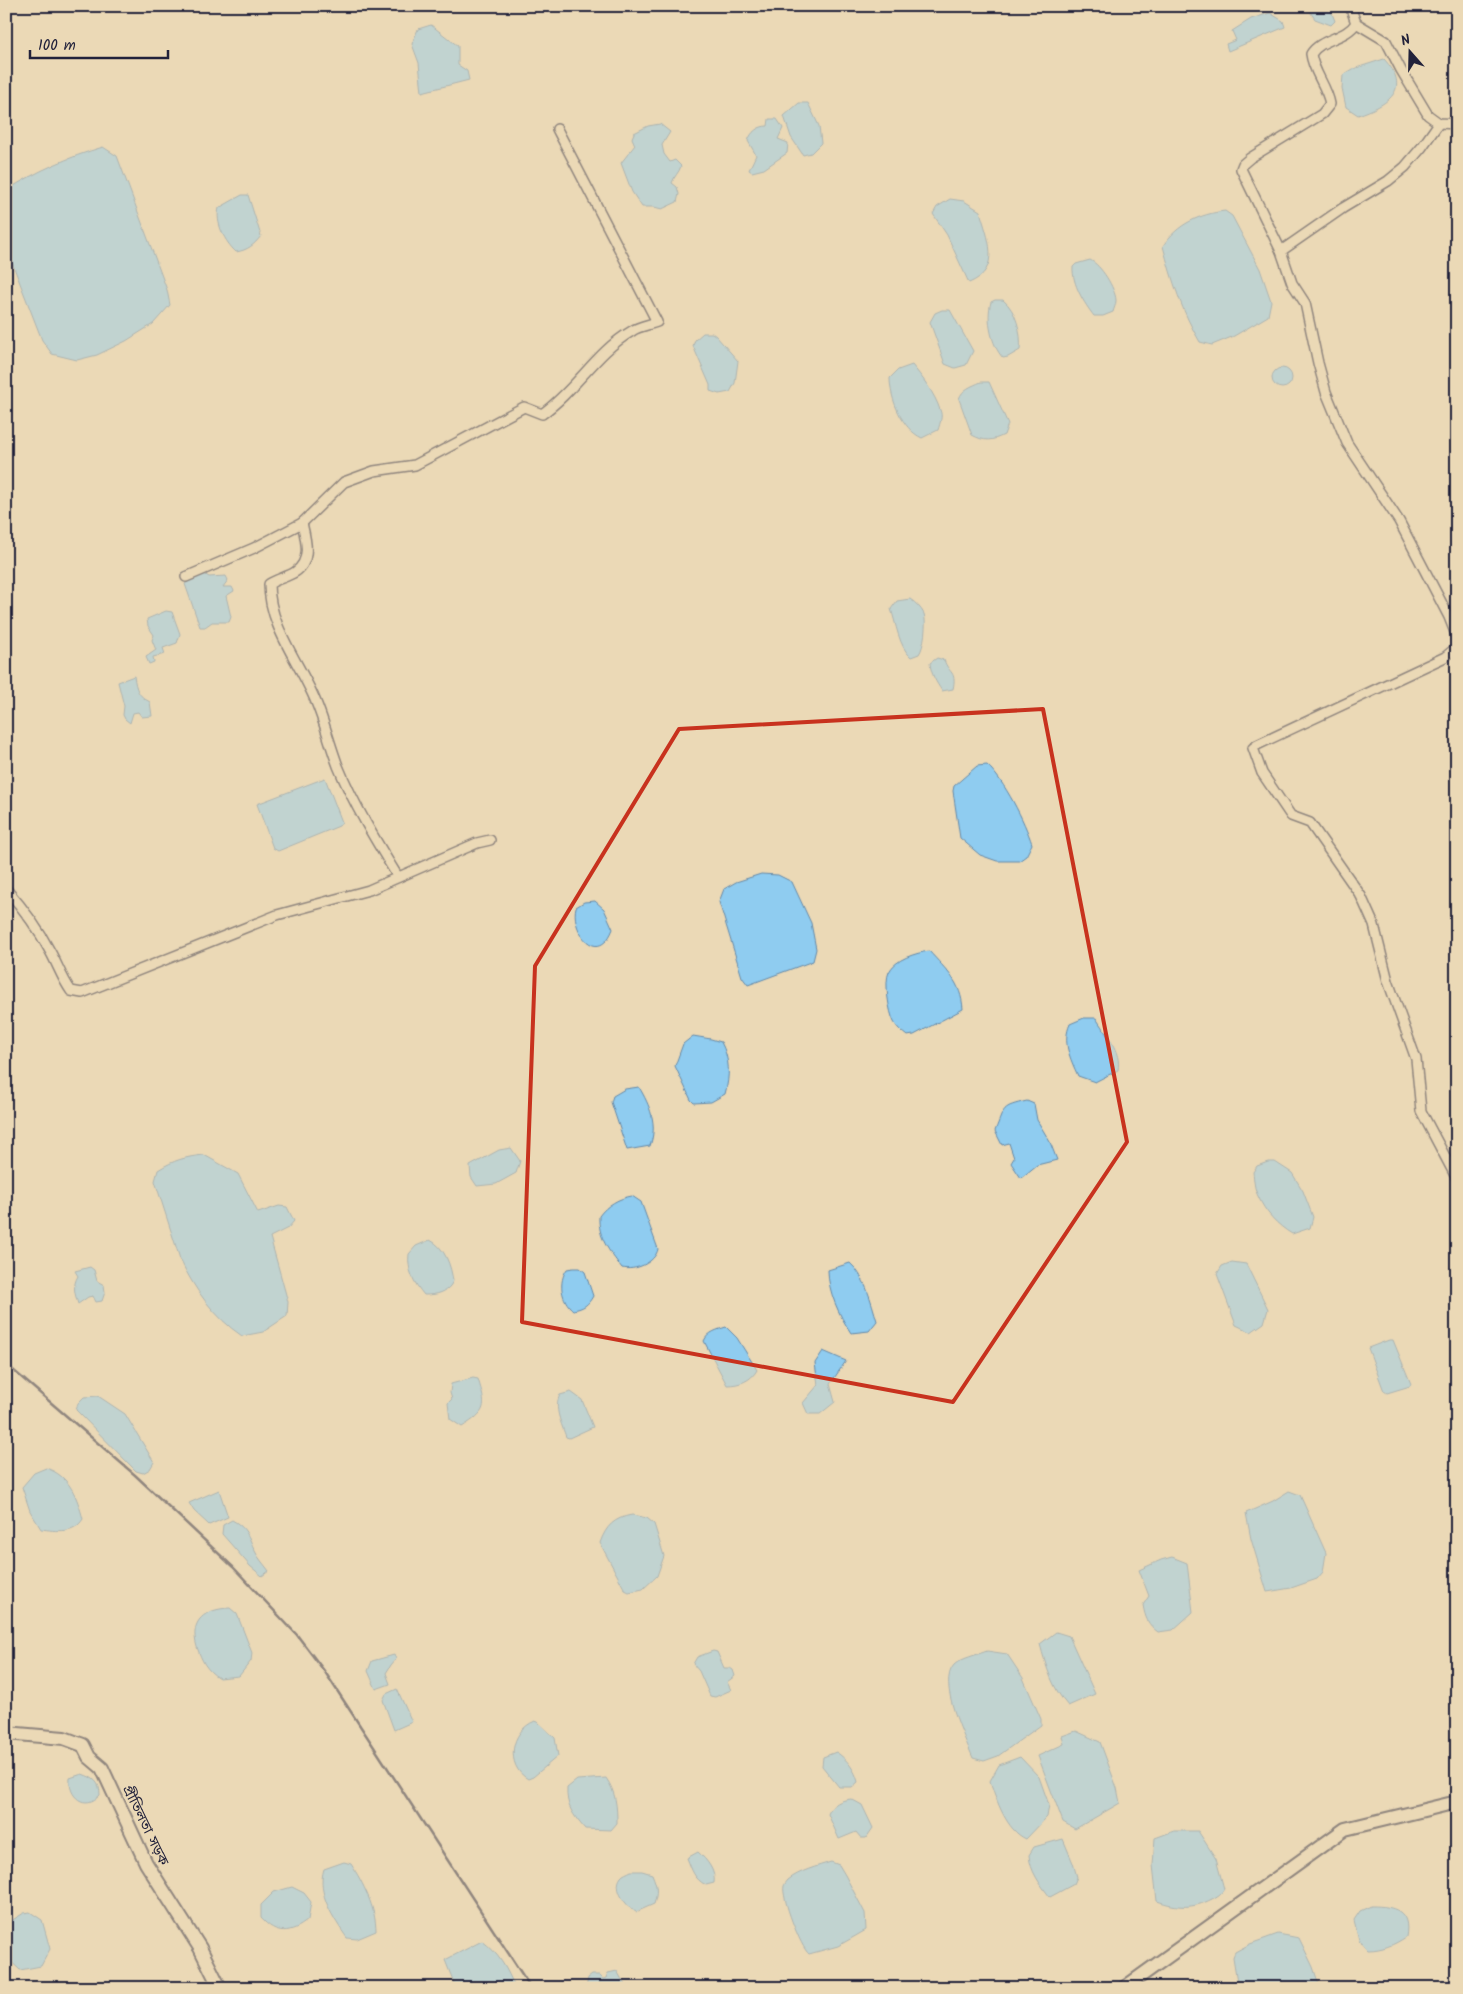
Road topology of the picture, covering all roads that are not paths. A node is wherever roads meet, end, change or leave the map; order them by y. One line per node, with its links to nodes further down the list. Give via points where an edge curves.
1 (1350, 6): 2 (street)
2 (1356, 23): 3 (street, via 1386,41 1428,115); 6 (street, via 1352,30 1315,48 1311,54 1330,104 1322,114 1243,164 1241,169)
3 (1438, 123): 4 (street); 6 (street, via 1422,147 1388,181)
4 (1457, 124)
5 (557, 129): 7 (street, via 657,322 633,329 610,346 558,403 542,414 524,407 415,465 374,471 344,482)
6 (1281, 251): 9 (street, via 1292,283 1306,303 1326,392 1347,443 1399,521)
7 (302, 523): 8 (street); 12 (street, via 306,555 303,564 294,573 269,584 269,598 283,638 313,694 338,767 371,834)
8 (186, 577)
9 (1457, 637)
10 (1457, 647): 14 (street, via 1445,657 1253,748 1262,773 1291,816 1310,823 1361,896 1374,924 1388,982 1416,1059 1421,1111)
11 (490, 840): 12 (street)
12 (398, 877): 13 (street, via 369,890 276,915 82,993 71,991 26,911)
13 (6, 889)
14 (1457, 1179)
15 (6, 1733): 17 (street, প্রীতিলতা সড়ক, via 64,1738 82,1745 89,1757 102,1768 146,1863 200,1948)
16 (1457, 1802): 18 (street, via 1345,1829)
17 (220, 1988)
18 (1124, 1988)

